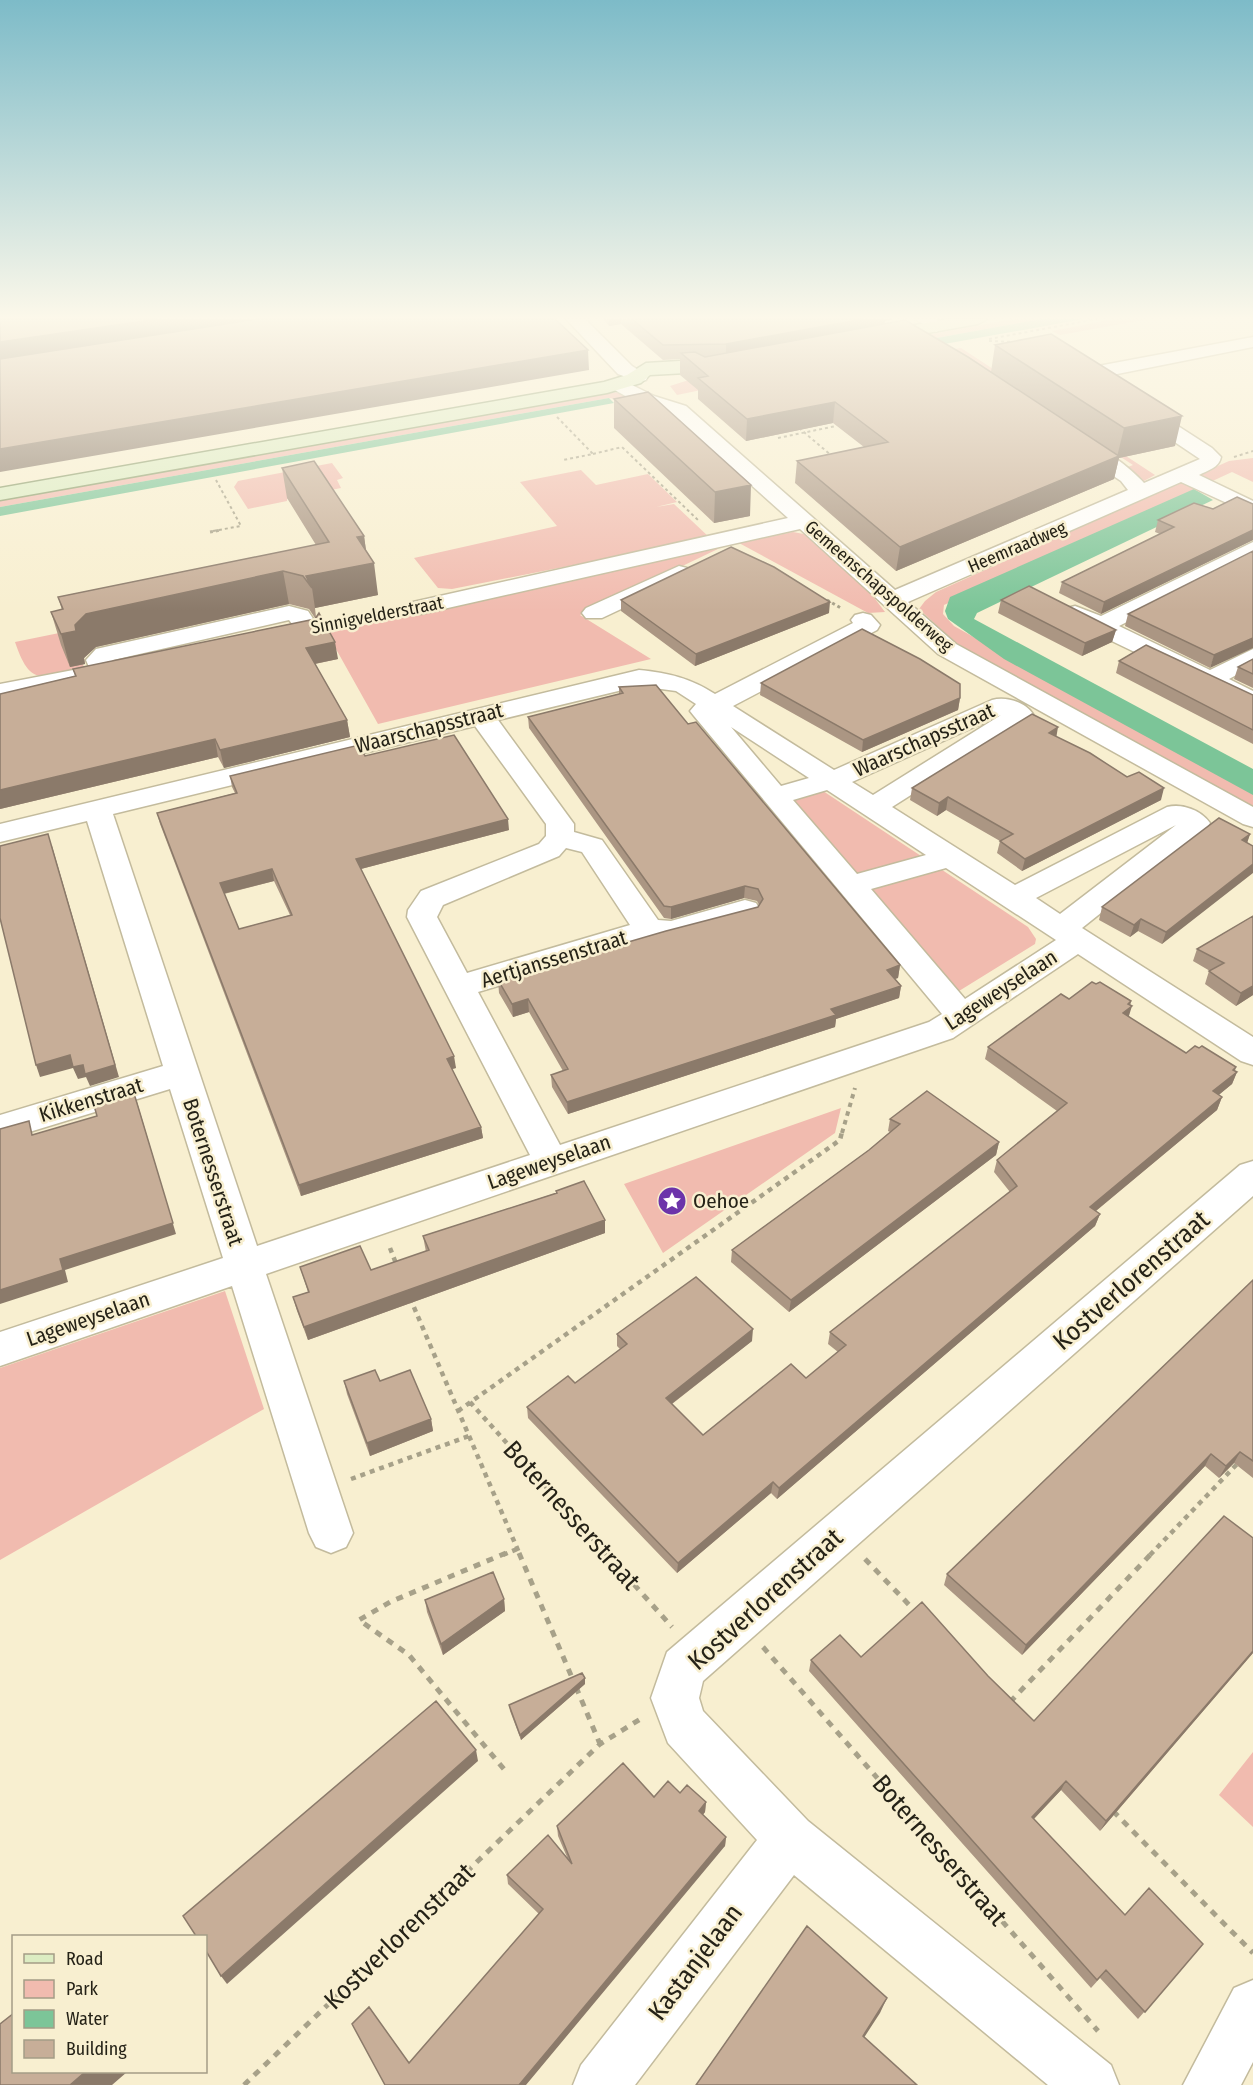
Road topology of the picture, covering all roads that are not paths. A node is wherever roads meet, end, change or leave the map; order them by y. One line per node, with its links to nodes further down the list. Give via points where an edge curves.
1 (421, 416): 7 (main road)
2 (687, 416): 9 (street, Gemeenschapspolderweg)
3 (1148, 416): 5 (street, Heemraadweg, via 1210,457 1210,462)
4 (1060, 432): 6 (street, via 1128,477)
5 (1183, 475): 6 (street, Heemraadweg); 8 (street)
6 (1142, 493): 12 (street, Heemraadweg)
7 (0, 494)
8 (1253, 509)
9 (806, 521): 10 (street, Sinnigvelderstraat); 12 (street, Gemeenschapspolderweg)
10 (719, 541): 14 (street, Sinnigvelderstraat); 15 (street, via 731,548)
11 (1253, 549): 17 (street)
12 (892, 600): 23 (street, Gemeenschapspolderweg, via 947,649)
13 (1059, 605): 17 (street)
14 (421, 607)
15 (594, 613)
16 (863, 620): 24 (street, via 868,625)
17 (1100, 626): 20 (street)
18 (308, 629): 21 (street, Sinnigvelderstraat)
19 (1253, 656): 20 (street)
20 (1210, 680): 22 (street)
21 (0, 692)
22 (1253, 701)
23 (1022, 704): 26 (street, Waarschapsstraat, via 1001,705); 28 (street, Gemeenschapspolderweg); 29 (street, Waarschapsstraat, via 1020,714)
24 (714, 705): 25 (street, Waarschapsstraat, via 685,686 639,678); 26 (street, Waarschapsstraat); 27 (street, via 703,711)
25 (481, 714): 30 (street, Waarschapsstraat); 34 (street, via 560,824)
26 (832, 780): 27 (street, Waarschapsstraat); 29 (street, Waarschapsstraat)
27 (775, 796): 36 (street)
28 (1217, 799): 31 (street); 32 (street, Gemeenschapspolderweg)
29 (872, 807): 35 (street, Waarschapsstraat)
30 (97, 810): 33 (street, Waarschapsstraat); 44 (street, Boternesserstraat)
31 (1185, 817): 37 (street, via 1177,813); 40 (street, via 1196,823)
32 (1253, 818)
33 (0, 833)
34 (560, 837): 39 (street, Aertjanssenstraat, via 592,846); 41 (street, Aertjanssenstraat, via 549,850 440,894 426,904 422,917)
35 (951, 857): 36 (street); 37 (street, Waarschapsstraat)
36 (850, 885): 42 (street)
37 (1015, 897): 40 (street, Waarschapsstraat)
38 (745, 910): 39 (street, Aertjanssenstraat, via 671,931)
39 (649, 930): 41 (street, Aertjanssenstraat)
40 (1071, 933): 42 (street, Lageweyselaan); 43 (street, Waarschapsstraat)
41 (459, 987): 46 (street, Aertjanssenstraat)
42 (962, 1016): 46 (street, Lageweyselaan, via 941,1030)
43 (1245, 1037)
44 (182, 1073): 45 (street, Kikkenstraat); 48 (street, Boternesserstraat)
45 (0, 1128)
46 (551, 1161): 48 (street, Lageweyselaan)
47 (1253, 1175): 51 (street, Kostverlorenstraat, via 739,1620 686,1677 686,1726)
48 (243, 1265): 49 (street, Lageweyselaan); 50 (street, Boternesserstraat)
49 (0, 1349)
50 (331, 1533)
51 (790, 1839): 53 (street); 54 (street, Kastanjelaan)
52 (1253, 2007): 55 (street)
53 (1098, 2062)
54 (601, 2085)
55 (1211, 2085)

